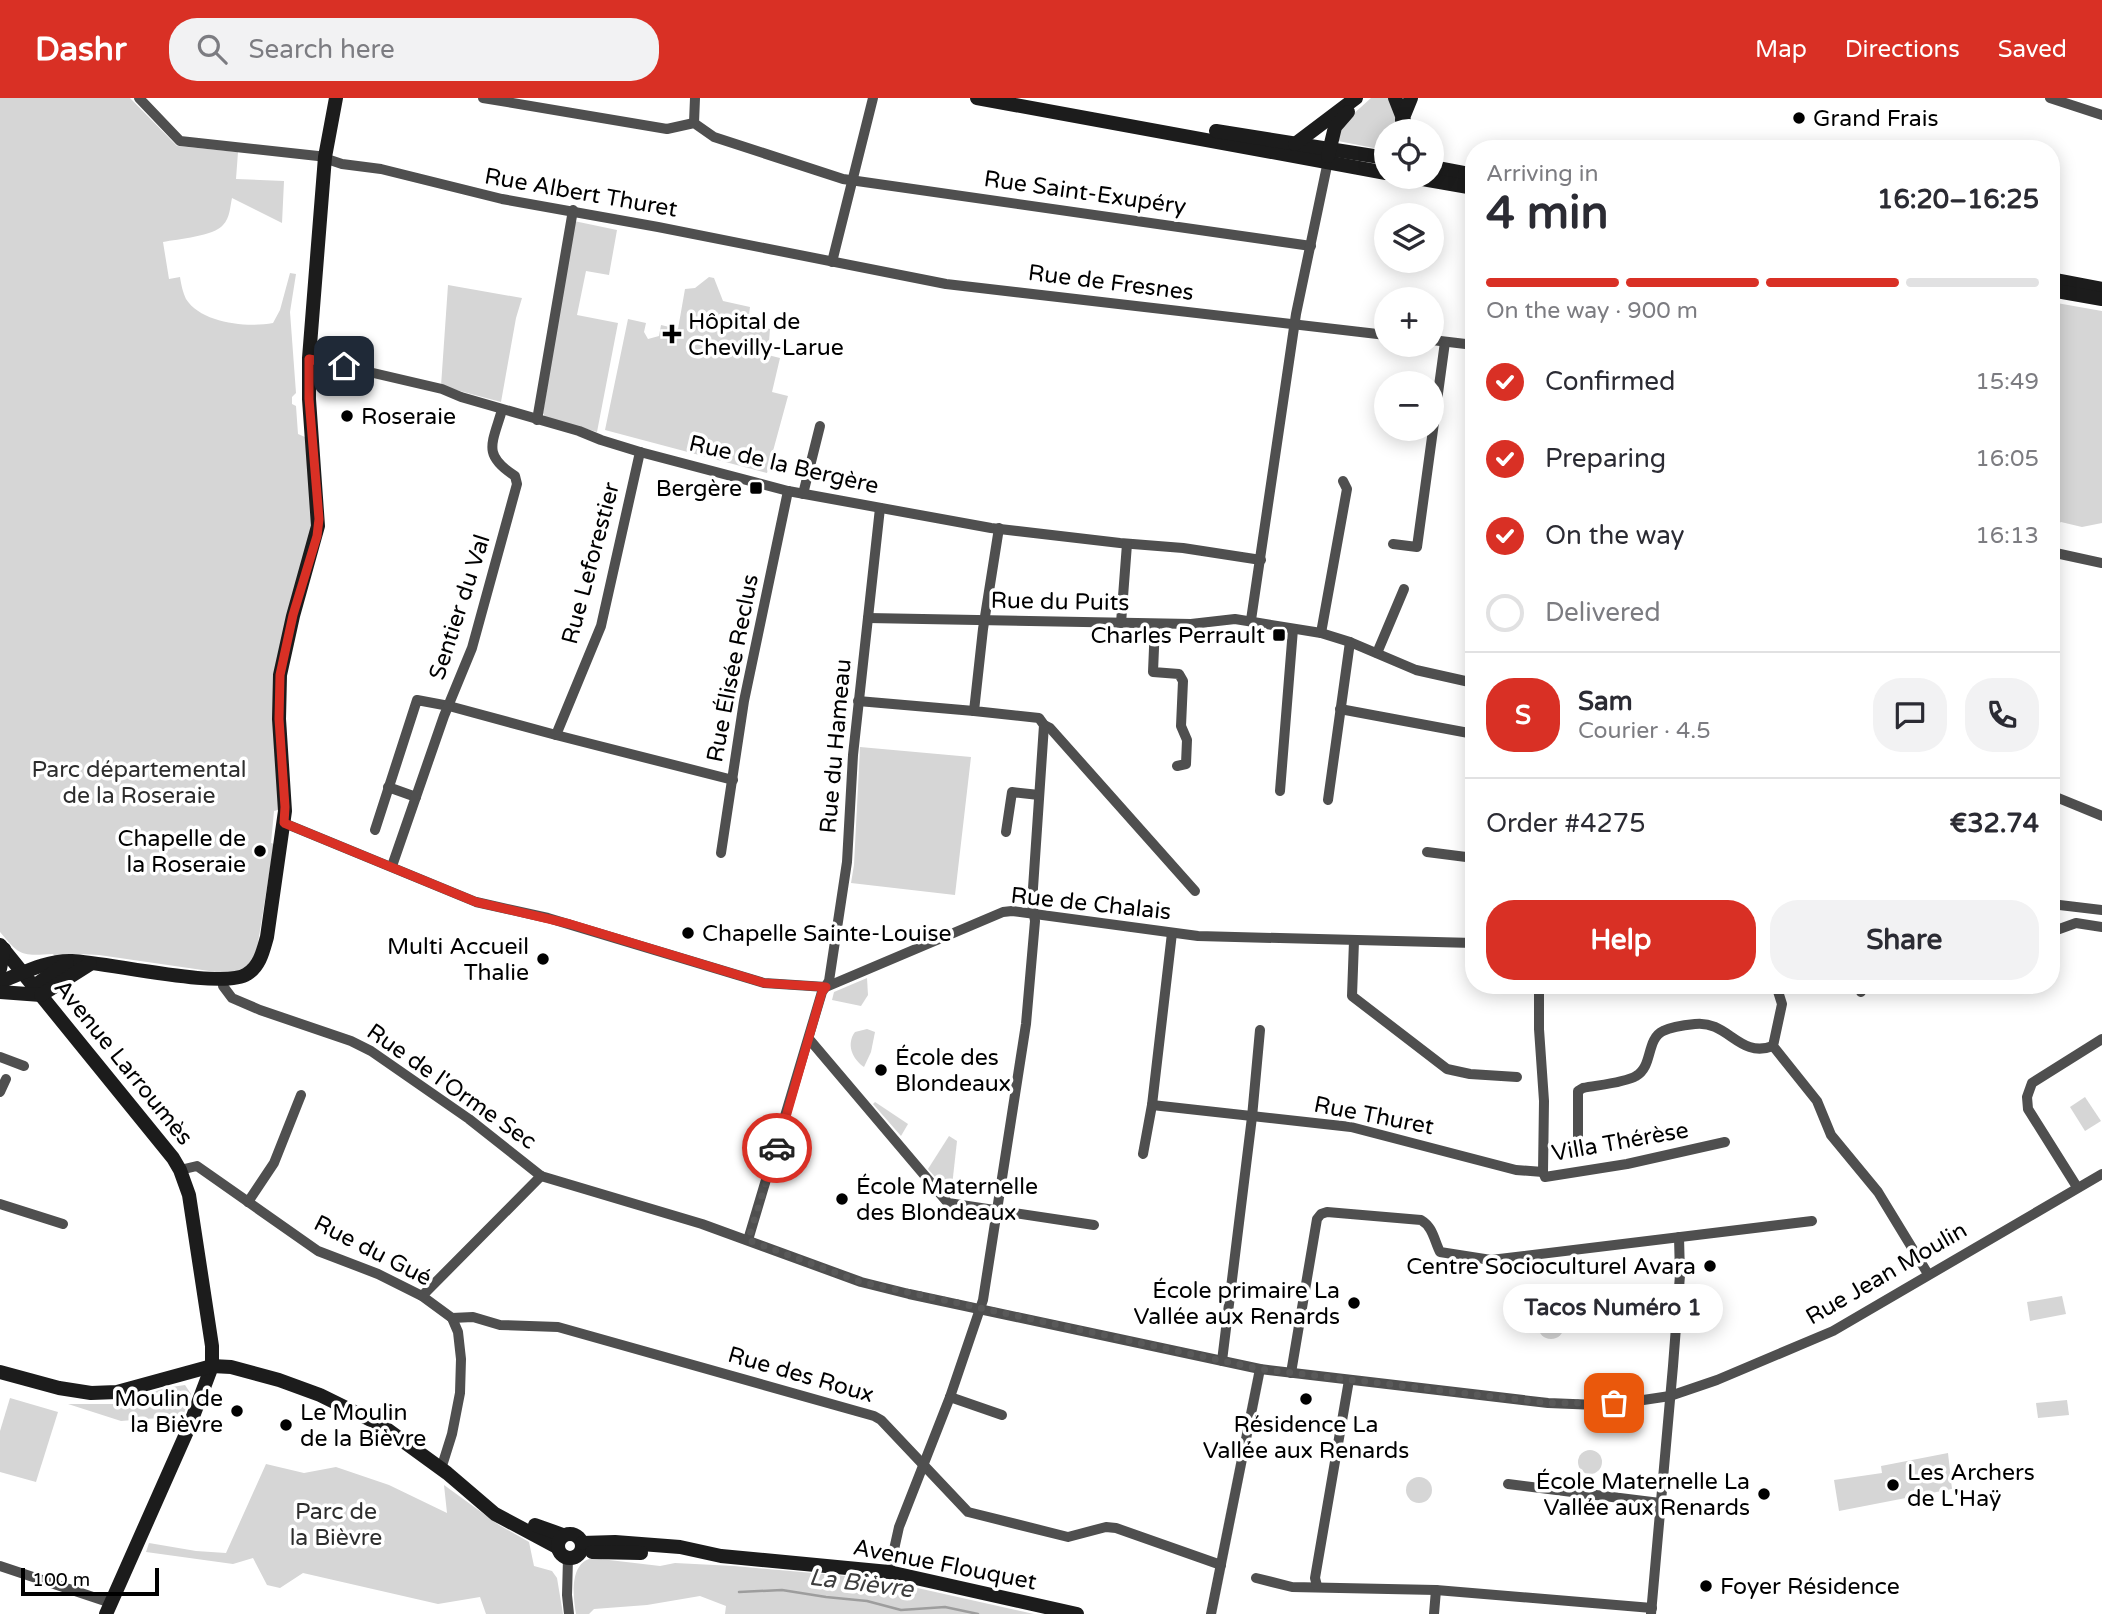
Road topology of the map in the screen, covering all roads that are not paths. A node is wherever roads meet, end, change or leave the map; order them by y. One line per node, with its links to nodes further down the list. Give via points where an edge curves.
1 (139, 98): 21 (street, Rue Albert Thuret, via 180,141)
2 (327, 98): 18 (main road)
3 (336, 98): 18 (main road)
4 (483, 98): 17 (street, via 667,129)
5 (695, 98): 17 (street)
6 (873, 98): 28 (street)
7 (978, 98): 20 (main road)
8 (1028, 98): 19 (main road)
9 (1395, 98): 14 (main road)
10 (1411, 98): 14 (main road)
11 (2050, 98): 13 (street)
12 (1359, 99): 19 (main road); 20 (main road, via 1335,127)
13 (2102, 115)
14 (1403, 116): 15 (main road); 16 (main road)
15 (1402, 119)
16 (1404, 119)
17 (694, 123): 28 (street, Rue Saint-Exupéry, via 714,137)
18 (328, 128): 21 (main road)
19 (1295, 144): 20 (main road)
20 (1329, 155): 22 (main road); 24 (main road); 32 (street)
21 (325, 157): 31 (street, Rue Albert Thuret, via 502,199); 42 (main road)
22 (1374, 159)
23 (1374, 166): 24 (main road)
24 (1364, 167): 26 (main road)
25 (1444, 169): 27 (main road)
26 (1374, 170)
27 (1465, 173)
28 (852, 180): 32 (street, Rue Saint-Exupéry); 33 (street)
29 (1444, 183): 30 (main road)
30 (1465, 186)
31 (573, 210): 33 (street, Rue Albert Thuret); 44 (street)
32 (1311, 246): 38 (street)
33 (832, 262): 38 (street, Rue de Fresnes, via 946,284)
34 (2060, 281): 35 (main road)
35 (2102, 289)
36 (2060, 292): 37 (main road)
37 (2102, 299)
38 (1294, 325): 39 (street, Rue de Fresnes); 55 (street)
39 (1374, 334)
40 (1445, 341): 41 (street); 53 (street, via 1417,547)
41 (1465, 344)
42 (309, 359): 43 (street, Rue de la Bergère, via 442,389); 84 (main road, via 319,519 279,682)
43 (502, 410): 44 (street, Rue de la Bergère); 69 (street, Sentier du Val, via 492,450 499,466 515,476 517,484 472,648)
44 (537, 420): 46 (street, Rue de la Bergère)
45 (821, 426): 49 (street)
46 (640, 452): 48 (street, Rue de la Bergère); 74 (street, Rue Leforestier, via 601,626)
47 (1343, 481): 64 (street, via 1347,489)
48 (788, 491): 49 (street, Rue de la Bergère); 76 (street, Rue Élisée Reclus)
49 (803, 494): 50 (street, Rue de la Bergère)
50 (880, 508): 51 (street, Rue de la Bergère); 58 (street, Rue du Hameau)
51 (999, 528): 52 (street, Rue de la Bergère); 60 (street)
52 (1127, 544): 55 (street, Rue de la Bergère); 61 (street)
53 (1393, 544)
54 (2060, 554): 56 (street)
55 (1261, 560): 59 (street)
56 (2102, 563)
57 (1404, 589): 66 (street)
58 (868, 618): 60 (street, Rue du Puits); 68 (street, Rue du Hameau)
59 (1251, 620): 62 (street, Rue du Puits); 63 (street, Rue du Puits)
60 (984, 621): 61 (street, Rue du Puits); 71 (street)
61 (1121, 623): 62 (street, Rue du Puits)
62 (1155, 624): 75 (street, via 1153,672 1179,674 1183,681 1181,726 1187,740 1186,764)
63 (1293, 629): 64 (street, Rue du Puits); 78 (street)
64 (1321, 632): 65 (street, Rue du Puits)
65 (1350, 642): 66 (street, Rue du Puits); 70 (street)
66 (1377, 653): 67 (street, Rue du Puits, via 1416,670)
67 (1465, 681)
68 (858, 701): 71 (street); 108 (street, Rue du Hameau, via 847,862)
69 (449, 706): 74 (street); 77 (street, Sentier du Val, via 417,700); 80 (street)
70 (1340, 709): 73 (street); 82 (street)
71 (974, 712): 72 (street, via 1039,718)
72 (1044, 724): 79 (street); 91 (street)
73 (1465, 732)
74 (556, 735): 76 (street)
75 (1177, 766)
76 (733, 780): 88 (street, Rue Élisée Reclus)
77 (388, 788): 80 (street); 85 (street, Sentier du Val)
78 (1280, 791)
79 (1039, 795): 86 (street, via 1012,792); 94 (street)
80 (416, 797): 90 (street)
81 (2060, 799): 83 (street)
82 (1328, 800)
83 (2102, 816)
84 (284, 823): 90 (street, Rue de Chalais); 98 (main road)
85 (375, 830)
86 (1006, 832)
87 (1427, 852): 89 (street)
88 (721, 853)
89 (1465, 857)
90 (392, 866): 108 (street, Rue de Chalais, via 476,902 559,921 764,983)
91 (1195, 891)
92 (2060, 905): 93 (street)
93 (2102, 910)
94 (1034, 914): 97 (street, Rue de Chalais); 108 (street, Rue de Chalais, via 1003,912); 135 (street, via 1026,1024)
95 (2102, 927): 96 (street, via 2076,923)
96 (2060, 929)
97 (1172, 933): 99 (street, Rue de Chalais); 123 (street)
98 (267, 937): 106 (main road, via 262,955 248,974 238,978); 107 (main road, via 264,969 256,979)
99 (1354, 941): 100 (street, Rue de Chalais); 119 (street, via 1352,996 1447,1069)
100 (1465, 943)
101 (2, 947): 104 (main road); 105 (main road, Avenue Larroumès)
102 (71, 961): 103 (main road); 105 (main road); 110 (main road)
103 (90, 964): 106 (main road); 110 (main road)
104 (0, 969)
105 (23, 973): 109 (main road, via 17,985); 110 (main road, Avenue Larroumès)
106 (183, 976): 107 (main road)
107 (223, 986): 131 (street, Rue de l'Orme Sec, via 232,998 371,1051)
108 (826, 987): 114 (street, Rue du Hameau)
109 (1, 988): 110 (main road)
110 (37, 991): 128 (main road, Avenue Larroumès)
111 (1539, 994): 129 (street, Villa Thérèse)
112 (1779, 994): 116 (street, via 1782,1004)
113 (1260, 1031): 124 (street)
114 (809, 1039): 135 (street, via 947,1203); 140 (street, Rue du Hameau)
115 (2102, 1039): 132 (street, via 2032,1083 2026,1097 2028,1108)
116 (1773, 1046): 125 (street, via 1762,1050 1741,1045 1708,1024 1661,1032 1636,1076 1578,1091); 141 (street, via 1817,1101 1831,1135 1878,1192)
117 (0, 1057): 118 (street)
118 (24, 1066)
119 (1517, 1077)
120 (6, 1079): 121 (street)
121 (0, 1092)
122 (302, 1095): 133 (street, via 274,1163)
123 (1152, 1105): 124 (street, Rue Thuret); 127 (street)
124 (1252, 1117): 129 (street, Rue Thuret, via 1351,1127 1516,1170); 145 (street)
125 (1578, 1140)
126 (1725, 1142): 129 (street, Villa Thérèse, via 1627,1164 1545,1177)
127 (1143, 1154)
128 (180, 1170): 133 (street, Rue du Gué, via 197,1166); 146 (main road, Avenue Larroumès, via 192,1209)
129 (1543, 1172)
130 (2102, 1174): 132 (street, Rue Jean Moulin)
131 (541, 1176): 140 (street, Rue Jean Moulin); 142 (street)
132 (2077, 1187): 141 (street, Rue Jean Moulin)
133 (248, 1202): 142 (street, Rue du Gué, via 318,1251)
134 (0, 1204): 137 (street)
135 (998, 1211): 138 (street); 143 (street)
136 (1812, 1221): 139 (street)
137 (63, 1224)
138 (1094, 1225)
139 (1679, 1237): 149 (street, via 1491,1260 1440,1252 1433,1232 1421,1220 1321,1214); 152 (street)
140 (748, 1240): 143 (street, Rue Jean Moulin, via 861,1282)
141 (1928, 1274): 152 (street, Rue Jean Moulin, via 1833,1331)
142 (422, 1296): 144 (street, Rue du Gué)
143 (980, 1309): 145 (street, Rue Jean Moulin); 154 (street)
144 (452, 1318): 156 (street, Rue des Roux, via 558,1327 874,1416); 157 (street, via 461,1359 460,1393)
145 (1222, 1361): 147 (street, Rue Jean Moulin)
146 (212, 1366): 150 (main road); 153 (main road, Avenue Larroumès); 157 (main road, Avenue Flouquet, via 279,1380 346,1406 381,1425)
147 (1260, 1369): 149 (street, Rue Jean Moulin); 162 (street)
148 (0, 1372): 150 (main road, via 102,1394)
149 (1291, 1373): 151 (street, Rue Jean Moulin)
150 (179, 1374): 153 (main road, via 190,1377)
151 (1349, 1380): 152 (street, Rue Jean Moulin, via 1548,1403 1597,1405); 166 (street)
152 (1670, 1396): 159 (street)
153 (200, 1397): 168 (main road, Avenue Larroumès)
154 (950, 1398): 155 (street); 156 (street)
155 (1002, 1415)
156 (922, 1464): 162 (street, Rue des Roux, via 972,1513 1068,1537 1116,1528); 164 (street, via 899,1527)
157 (441, 1469): 160 (main road, Avenue Flouquet, via 495,1514)
158 (1508, 1484): 159 (street)
159 (1660, 1503): 169 (street)
160 (560, 1541): 161 (main road, Avenue Flouquet, via 561,1555); 161 (main road, Avenue Flouquet, via 573,1534 579,1537)
161 (577, 1551): 164 (main road, Avenue Flouquet, via 721,1556); 170 (street, via 567,1595)
162 (1221, 1565): 172 (street)
163 (0, 1566): 168 (street)
164 (889, 1572): 171 (main road, Avenue Flouquet)
165 (1256, 1578): 166 (street, via 1292,1587)
166 (1317, 1586): 167 (street)
167 (1436, 1590): 169 (street); 173 (street)
168 (109, 1609)
169 (1651, 1611)
170 (569, 1614)
171 (1077, 1614)
172 (1211, 1614)
173 (1434, 1614)

